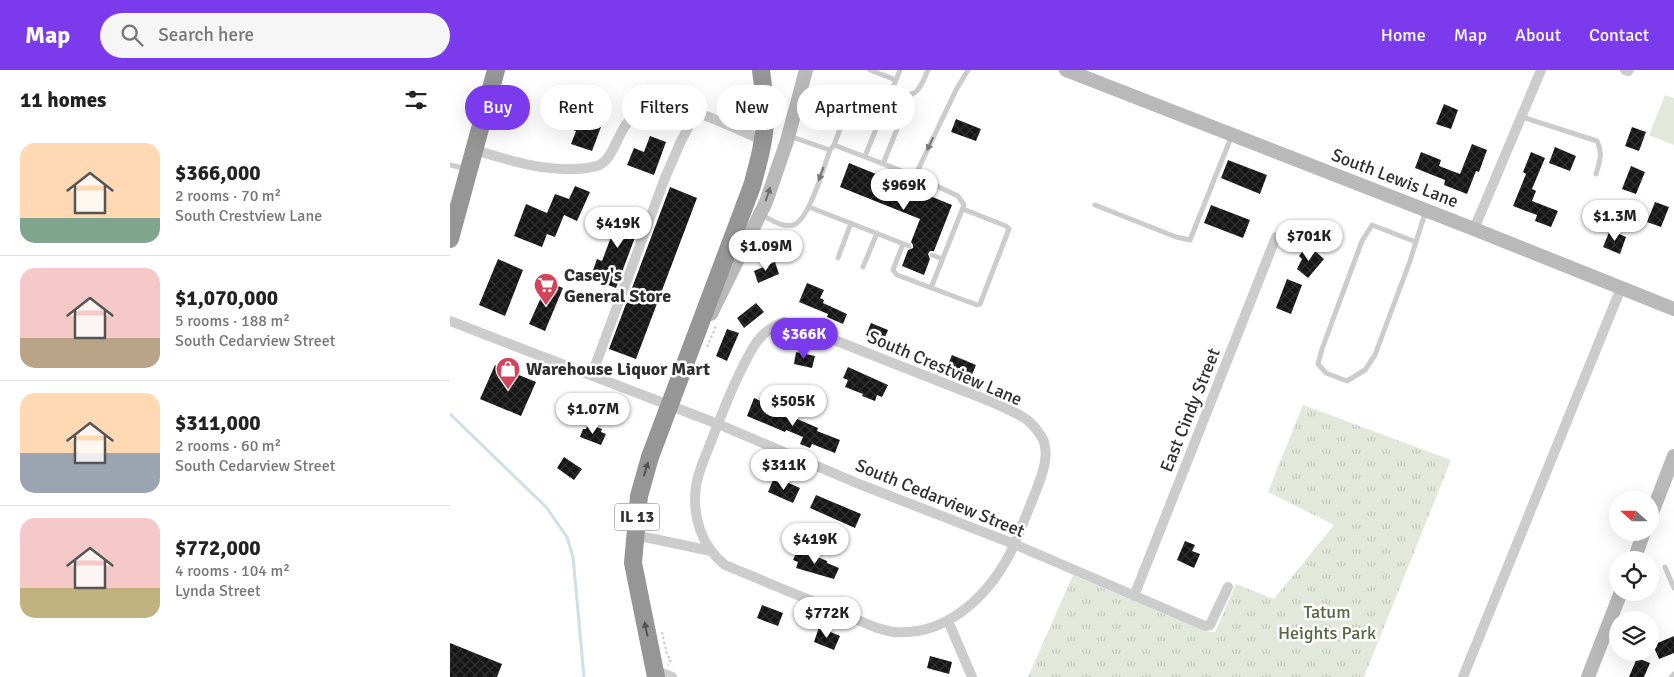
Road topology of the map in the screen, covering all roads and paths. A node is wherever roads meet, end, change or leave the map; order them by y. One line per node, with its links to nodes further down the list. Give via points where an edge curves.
1 (496, 70): 28 (highway)
2 (761, 70): 26 (highway, IL 13, via 765,101)
3 (806, 70): 25 (street)
4 (870, 70): 13 (lane)
5 (900, 70): 13 (lane)
6 (928, 70): 16 (lane)
7 (968, 70): 34 (lane, one-way to 34)
8 (1066, 70): 14 (street, South Lewis Lane)
9 (1076, 70): 14 (street, South Lewis Lane)
10 (1541, 70): 18 (street)
11 (1625, 70): 12 (street)
12 (1629, 70)
13 (896, 80): 15 (lane)
14 (1101, 83): 24 (street, South Lewis Lane)
15 (894, 85)
16 (915, 93)
17 (707, 117): 26 (street)
18 (1522, 117): 33 (lane, via 1597,141 1601,158); 42 (street)
19 (622, 130): 28 (street, via 608,158 601,164 574,170 520,163)
20 (687, 130): 60 (street, via 665,178)
21 (839, 130): 27 (lane)
22 (875, 130): 29 (lane)
23 (897, 130): 30 (lane)
24 (1232, 135): 35 (lane, via 1190,240); 39 (street, South Lewis Lane)
25 (788, 136): 27 (lane); 40 (street, one-way to 25)
26 (763, 140): 59 (highway, IL 13, via 752,186)
27 (832, 148): 29 (lane); 36 (lane, one-way to 36)
28 (474, 150): 32 (highway)
29 (865, 156): 30 (lane)
30 (883, 164): 34 (lane)
31 (450, 165): 32 (lane)
32 (469, 169): 37 (highway)
33 (1596, 174)
34 (915, 176): 38 (lane, via 958,196)
35 (1095, 205)
36 (809, 207): 40 (lane, via 802,219 793,225 780,225); 41 (lane)
37 (454, 209): 45 (highway)
38 (963, 209): 51 (lane); 53 (lane, via 1008,229 980,304)
39 (1426, 210): 42 (street, South Lewis Lane); 46 (lane)
40 (760, 214): 59 (street)
41 (851, 223): 43 (lane); 50 (lane)
42 (1474, 229): 54 (street, South Lewis Lane)
43 (877, 233): 47 (lane); 52 (lane)
44 (1276, 237): 71 (street, East Cindy Street)
45 (450, 239)
46 (1416, 242): 46 (lane, via 1375,355 1366,370 1347,381 1326,373 1318,364 1322,349 1362,241 1372,226)
47 (903, 244): 48 (lane); 53 (lane, via 893,270)
48 (909, 246)
49 (932, 255): 51 (lane)
50 (838, 258)
51 (942, 259): 53 (lane)
52 (863, 267)
53 (931, 288)
54 (1620, 288): 55 (street, South Lewis Lane); 79 (street)
55 (1674, 309)
56 (450, 321): 60 (street, South Cedarview Street)
57 (718, 323): 58 (path)
58 (706, 350)
59 (685, 363): 61 (highway, IL 13)
60 (592, 374): 61 (street, South Cedarview Street)
61 (669, 406): 62 (street, South Cedarview Street); 65 (highway, IL 13, one-way to 61, via 642,481)
62 (718, 424): 66 (street, South Cedarview Street, via 859,484); 66 (street, South Crestview Lane, via 755,344 775,325 784,322 993,403 1027,420 1045,444 1046,457); 67 (street, via 696,487 697,522)
63 (1674, 456): 64 (street)
64 (1659, 495)
65 (635, 535): 67 (street); 75 (highway, IL 13, one-way to 65, via 633,563)
66 (1014, 544): 71 (street, South Cedarview Street); 73 (street, via 980,596)
67 (711, 551): 73 (street, via 725,565 877,628 911,632)
68 (1665, 567): 70 (lane)
69 (1228, 587): 71 (street, South Cedarview Street, via 1210,625 1204,626)
70 (1674, 588)
71 (1134, 596)
72 (1618, 601): 80 (street)
73 (948, 621): 78 (street)
74 (661, 628): 77 (path, via 671,660 668,665)
75 (655, 673): 77 (street)
76 (1674, 674): 81 (lane)
77 (672, 677)
78 (972, 677)
79 (1462, 677)
80 (1588, 677)
81 (1671, 677)

